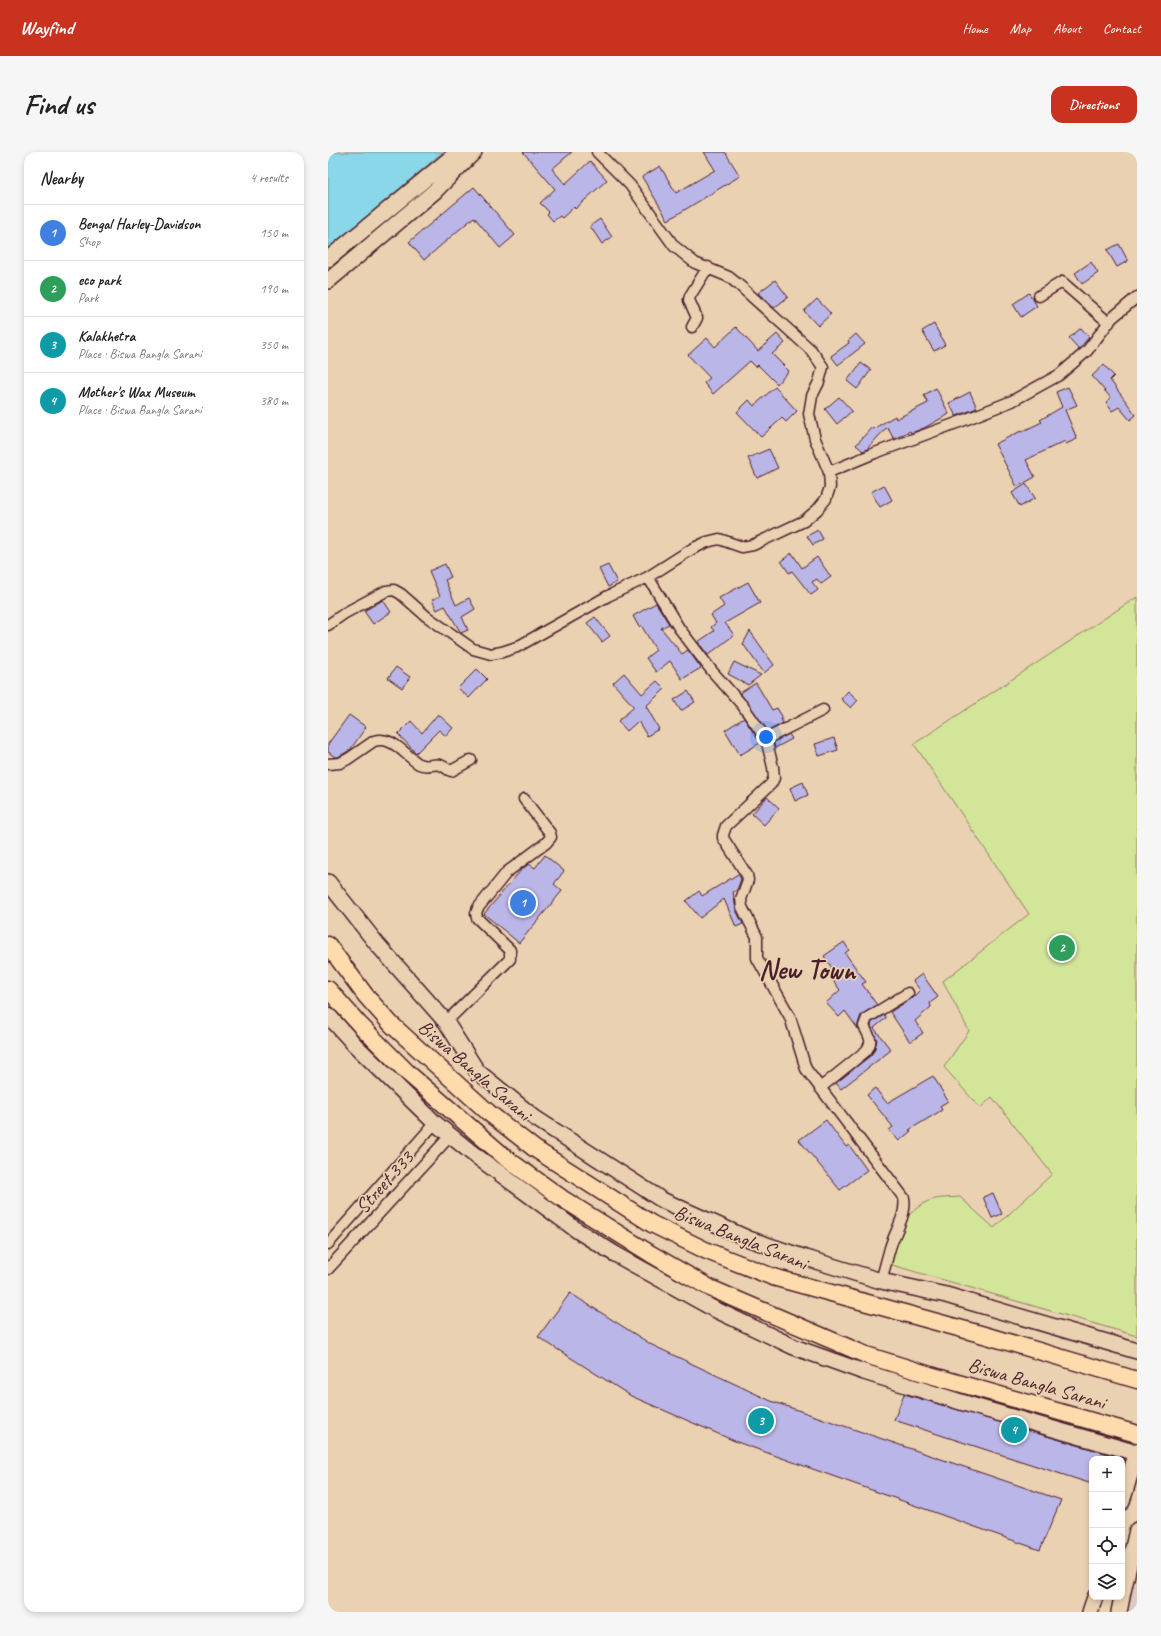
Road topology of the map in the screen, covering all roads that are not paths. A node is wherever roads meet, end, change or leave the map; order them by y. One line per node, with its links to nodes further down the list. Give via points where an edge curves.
1 (458, 152): 4 (street)
2 (474, 152): 6 (street, via 435,191)
3 (597, 152): 5 (street, via 630,185 674,246 696,263)
4 (328, 259)
5 (708, 267): 10 (street, via 690,296 689,300 697,318); 11 (street, via 729,277 772,314 811,350 823,367 812,396 809,414 815,439)
6 (328, 281)
7 (1039, 296): 9 (street, via 1062,282)
8 (1137, 297): 9 (street)
9 (1109, 323): 11 (street, via 1074,363 1059,375 1012,401)
10 (692, 327)
11 (829, 472): 12 (street, via 830,487 826,499 804,521 753,545 742,547 719,539 707,542)
12 (648, 577): 13 (street, via 608,596 517,647 491,654 473,649 394,590 386,591); 15 (street, via 679,628 743,706)
13 (328, 624)
14 (823, 710): 15 (street)
15 (766, 739): 25 (street, via 774,778 771,784 726,826 723,838 747,875 748,880 741,899 742,907 757,937 757,958 790,1017 806,1068)
16 (471, 760): 17 (street, via 451,771 440,764 425,766 394,744 379,739 344,761)
17 (328, 764)
18 (524, 799): 24 (street, via 551,837 507,872 476,913 510,950 510,958)
19 (328, 882): 24 (street, via 377,944)
20 (328, 945): 32 (main road, Biswa Bangla Sarani, via 366,996 391,1024 489,1113 535,1149 652,1224 707,1251 773,1277)
21 (328, 989): 33 (main road, Biswa Bangla Sarani, via 409,1074 508,1159 563,1199 710,1288 866,1355)
22 (908, 993): 25 (street, via 867,1018 864,1026 871,1041 866,1051)
23 (328, 1015): 26 (street)
24 (446, 1022): 30 (street, via 477,1071 492,1085 535,1118 662,1200 749,1239)
25 (820, 1088): 30 (street, via 904,1198 902,1217)
26 (435, 1123): 27 (street); 28 (street, Street 333)
27 (450, 1136): 29 (street, Street 333); 34 (street, via 578,1231 615,1254 712,1308 794,1347 977,1407)
28 (328, 1244)
29 (328, 1270)
30 (881, 1281): 31 (street, via 946,1294)
31 (1137, 1351)
32 (1137, 1380)
33 (1137, 1434)
34 (1137, 1452): 35 (street)
35 (1125, 1492)
36 (1137, 1530): 37 (street)
37 (1125, 1583)
38 (1094, 1600): 40 (street)
39 (1121, 1600): 41 (street)
40 (1090, 1612)
41 (1119, 1612)

